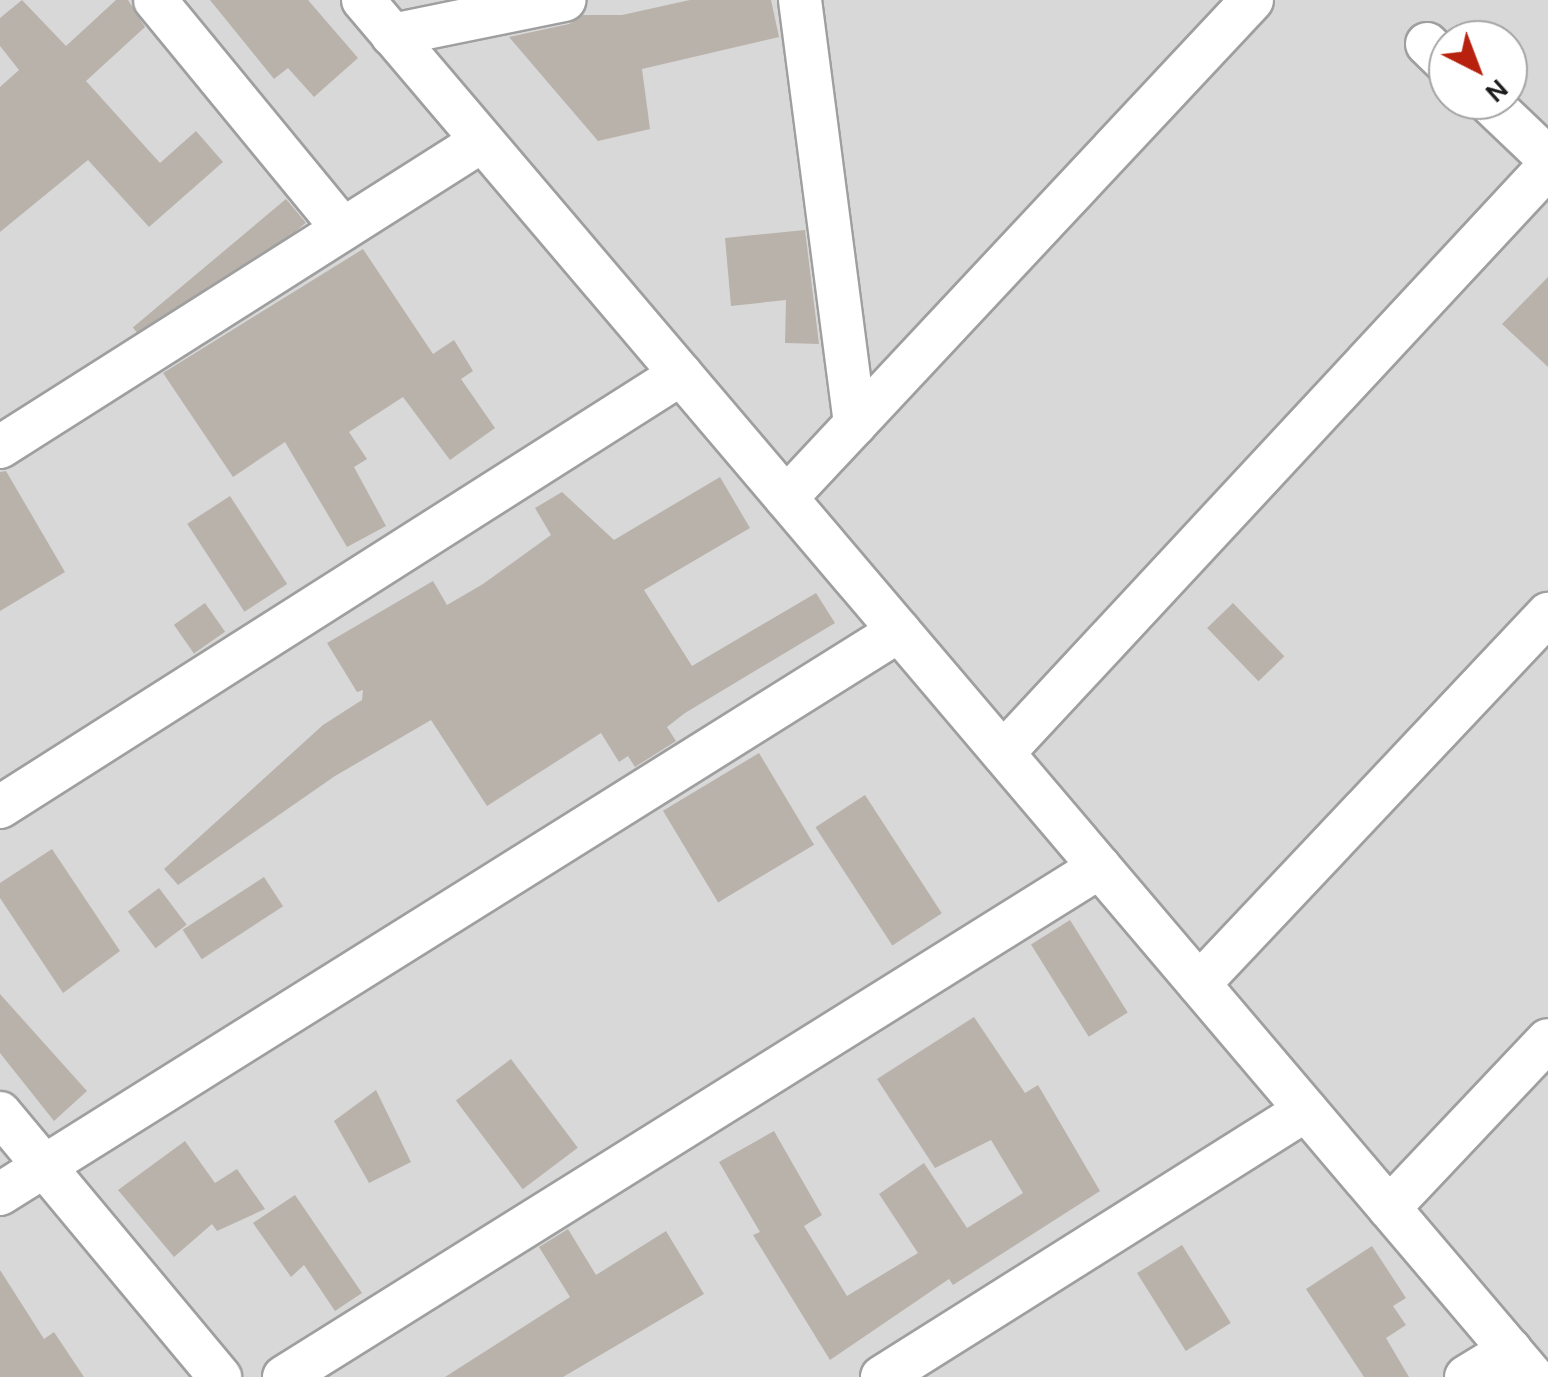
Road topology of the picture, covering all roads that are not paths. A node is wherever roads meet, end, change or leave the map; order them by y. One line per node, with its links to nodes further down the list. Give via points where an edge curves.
1 (155, 0): 11 (street)
2 (363, 0): 6 (street)
3 (564, 0): 6 (street)
4 (800, 0): 13 (street)
5 (1252, 0): 13 (street)
6 (392, 35): 8 (street)
7 (1508, 120): 9 (street)
8 (482, 141): 11 (street); 12 (street)
9 (1548, 158)
10 (1548, 167): 18 (street)
11 (343, 229): 14 (street)
12 (681, 374): 15 (street); 19 (street)
13 (855, 424): 15 (street)
14 (0, 446)
15 (786, 498): 17 (street)
16 (1548, 614): 21 (street)
17 (899, 631): 18 (street); 25 (street)
18 (1003, 753): 20 (street)
19 (0, 807)
20 (1100, 867): 21 (street); 30 (street)
21 (1199, 984): 23 (street)
22 (1548, 1040): 27 (street)
23 (1306, 1110): 27 (street); 31 (street)
24 (0, 1113): 25 (street)
25 (44, 1166): 26 (street); 29 (street)
26 (0, 1194)
27 (1390, 1208): 28 (street)
28 (1522, 1363): 32 (street)
29 (220, 1377)
30 (284, 1377)
31 (882, 1377)
32 (1466, 1377)

